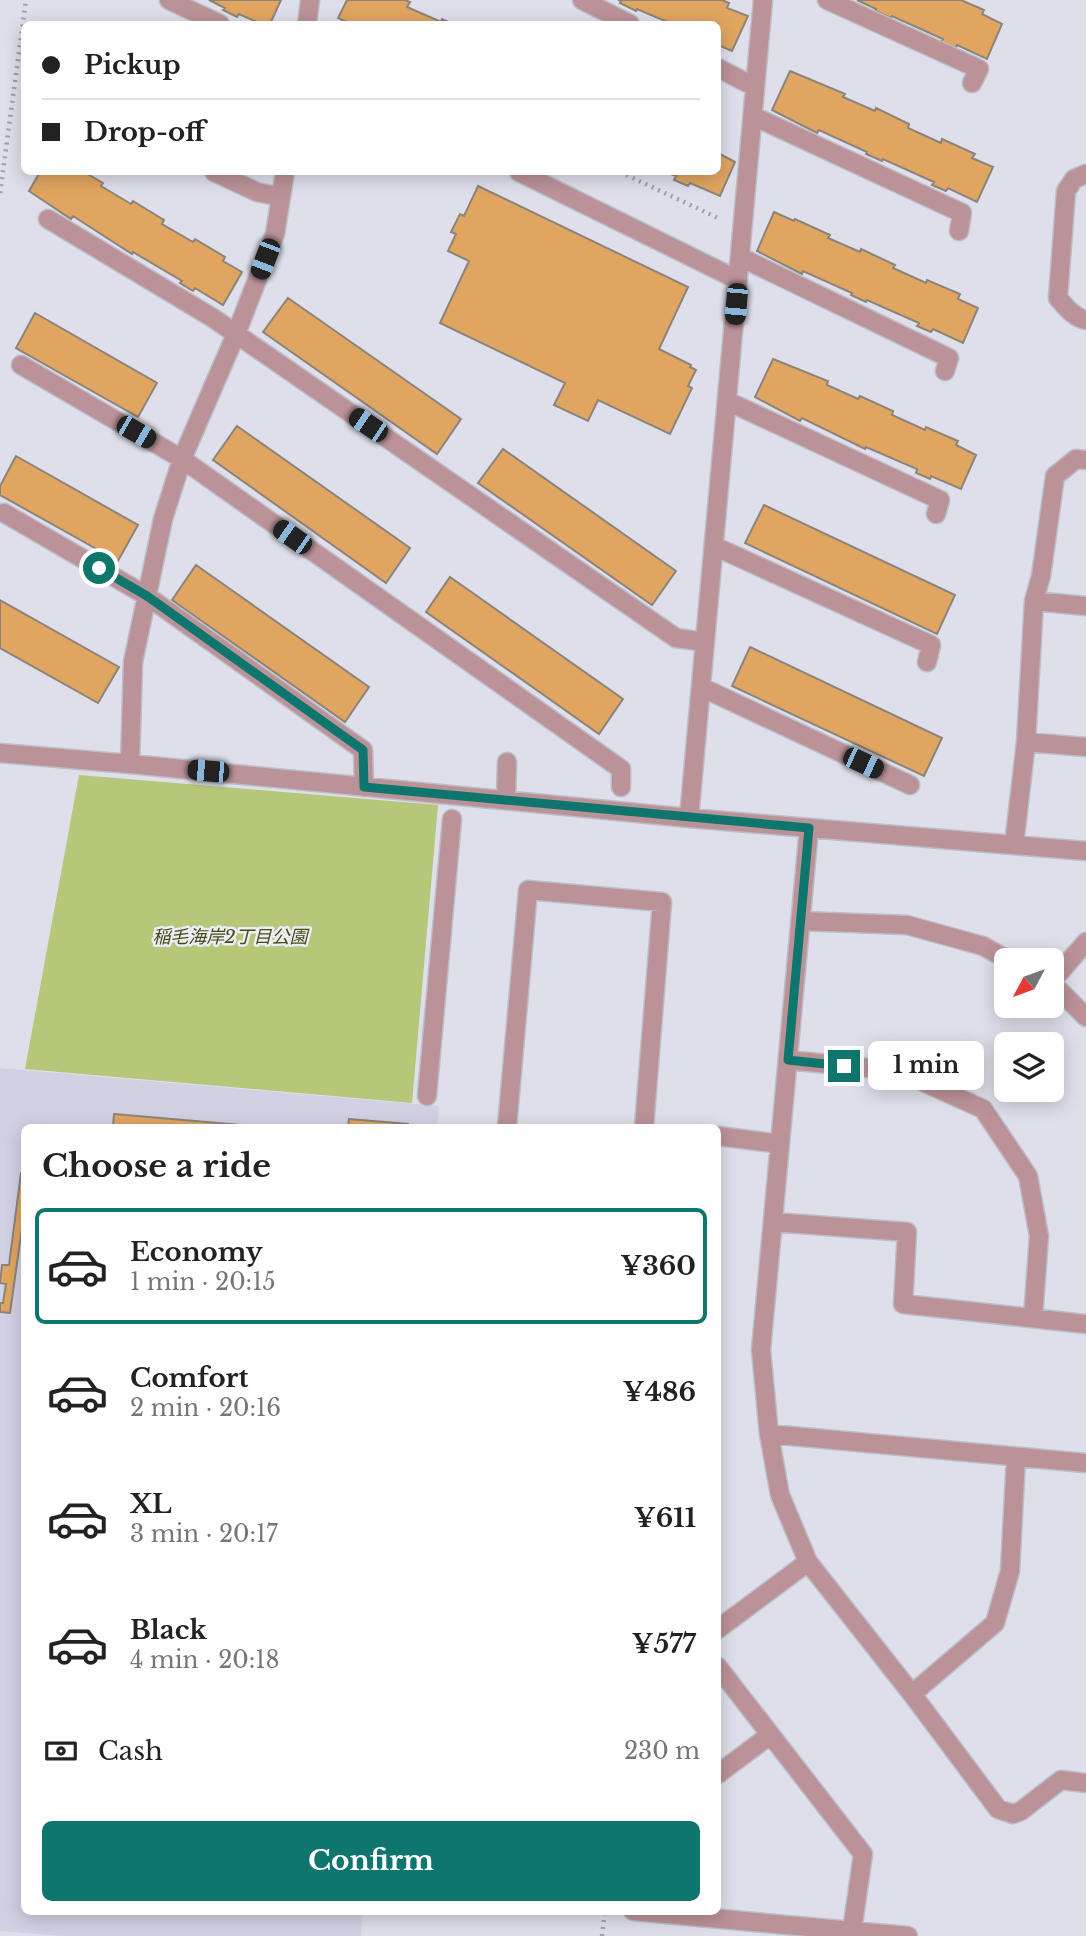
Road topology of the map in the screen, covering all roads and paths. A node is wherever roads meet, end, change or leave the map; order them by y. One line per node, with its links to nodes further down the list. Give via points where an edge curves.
1 (26, 0): 7 (path)
2 (169, 0): 8 (street)
3 (310, 0): 9 (street)
4 (582, 0): 10 (street)
5 (764, 0): 14 (street)
6 (827, 0): 13 (street, via 979,69)
7 (23, 21)
8 (214, 21)
9 (307, 21)
10 (624, 21)
11 (21, 37): 21 (path)
12 (721, 70): 14 (street)
13 (972, 83)
14 (755, 87): 15 (street)
15 (753, 116): 24 (street); 25 (street, via 962,213)
16 (1086, 174): 28 (street, via 1074,179 1066,191 1058,298)
17 (220, 175): 22 (street)
18 (285, 175): 22 (street)
19 (525, 175): 27 (street)
20 (626, 175): 24 (path)
21 (0, 193)
22 (281, 197): 29 (street, via 275,234)
23 (48, 219): 29 (street)
24 (743, 230): 26 (street)
25 (958, 230)
26 (740, 257): 27 (street); 31 (street, via 949,358)
27 (738, 280): 32 (street)
28 (1086, 320)
29 (236, 334): 33 (street); 41 (street, via 676,638)
30 (21, 365): 33 (street)
31 (945, 370)
32 (727, 401): 36 (street, via 940,500); 37 (street)
33 (182, 459): 38 (street, via 163,519); 51 (street, via 621,769)
34 (1086, 460): 39 (street, via 1076,459 1055,476)
35 (5, 513): 38 (street)
36 (936, 514)
37 (714, 546): 41 (street); 42 (street, via 931,645)
38 (147, 596): 48 (street, via 133,662); 50 (street, via 363,750)
39 (1034, 601): 40 (street); 44 (street)
40 (1086, 606)
41 (705, 642): 43 (street)
42 (927, 663)
43 (701, 687): 49 (street); 53 (street)
44 (1026, 742): 45 (street); 56 (street)
45 (1086, 747)
46 (0, 753): 48 (street)
47 (507, 762): 52 (street)
48 (130, 764): 50 (street)
49 (910, 785)
50 (364, 787): 52 (street)
51 (621, 787)
52 (506, 800): 53 (street)
53 (689, 818): 55 (street)
54 (452, 819): 65 (street)
55 (809, 828): 56 (street); 58 (street)
56 (1014, 845): 57 (street)
57 (1086, 851)
58 (801, 921): 60 (street, via 907,925); 64 (street)
59 (1086, 942): 61 (street)
60 (994, 952)
61 (1064, 968)
62 (1064, 994): 63 (street)
63 (1086, 1017)
64 (788, 1060): 69 (street); 71 (street, via 899,1071 983,1109 1028,1176 1039,1236)
65 (427, 1096)
66 (507, 1124): 67 (street, via 528,890 662,902)
67 (644, 1124)
68 (721, 1136): 69 (street)
69 (780, 1144): 70 (street)
70 (773, 1222): 71 (street, via 907,1232 903,1304); 73 (street, via 761,1350)
71 (1033, 1318): 72 (street)
72 (1086, 1324)
73 (769, 1434): 74 (street); 76 (street, via 780,1495)
74 (1016, 1457): 75 (street); 79 (street, via 1010,1571 995,1623)
75 (1086, 1463)
76 (808, 1562): 77 (street); 79 (street)
77 (721, 1627)
78 (721, 1671): 80 (street)
79 (912, 1695): 82 (street, via 998,1810 1021,1811 1061,1780)
80 (771, 1735): 81 (street); 85 (street, via 863,1854)
81 (721, 1772)
82 (1086, 1783)
83 (605, 1915): 86 (path)
84 (677, 1915): 85 (street)
85 (852, 1931): 87 (street)
86 (602, 1936)
87 (908, 1936)

